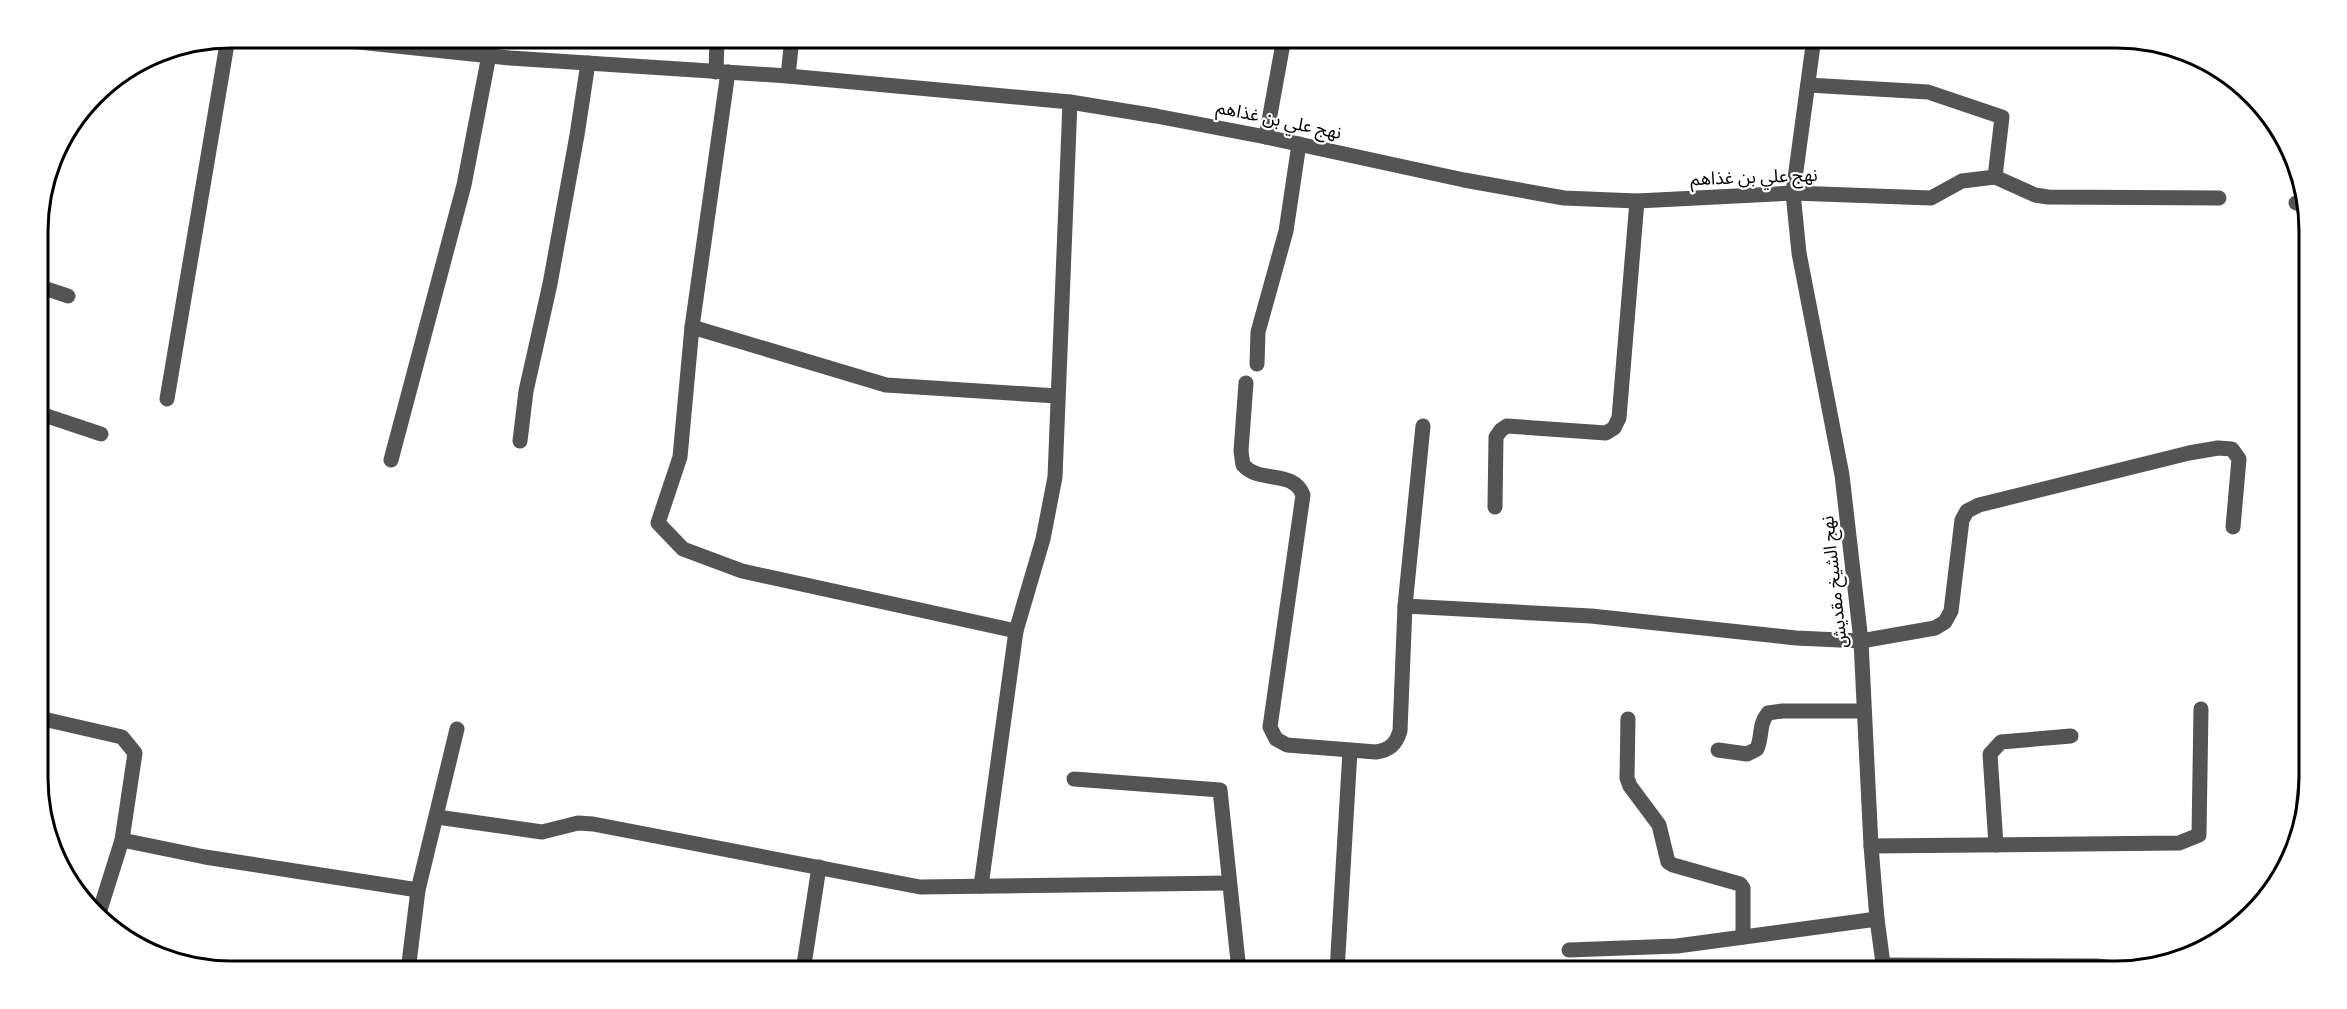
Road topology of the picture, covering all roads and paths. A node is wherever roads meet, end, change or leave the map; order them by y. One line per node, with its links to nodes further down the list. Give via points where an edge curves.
1 (226, 48): 25 (street)
2 (444, 48): 7 (street, نهج علي بن غذاهم)
3 (718, 48): 9 (street)
4 (791, 48): 10 (street)
5 (1282, 48): 13 (street)
6 (1813, 48): 11 (street, نهج الشيخ مقديش)
7 (489, 55): 8 (street, نهج علي بن غذاهم); 30 (street, via 464,185)
8 (588, 63): 9 (street, نهج علي بن غذاهم); 29 (street)
9 (722, 72): 10 (street, نهج علي بن غذاهم); 21 (street)
10 (788, 76): 12 (street, نهج علي بن غذاهم)
11 (1808, 85): 15 (street, via 1928,92 2002,117); 16 (street, نهج الشيخ مقديش)
12 (1070, 102): 13 (street, نهج علي بن غذاهم); 24 (street)
13 (1266, 137): 14 (street, نهج علي بن غذاهم)
14 (1299, 144): 18 (street, نهج علي بن غذاهم, via 1564,198); 22 (street, via 1286,231 1258,332)
15 (1995, 177): 16 (street, نهج علي بن غذاهم, via 1962,181 1931,198); 17 (street, via 2048,197)
16 (1793, 193): 18 (street, نهج علي بن غذاهم); 35 (street, نهج الشيخ مقديش, via 1799,252 1842,476)
17 (2219, 198)
18 (1637, 201): 31 (street, via 1619,418 1606,433 1507,426 1501,430 1497,437)
19 (48, 289): 20 (street)
20 (68, 296)
21 (692, 327): 24 (street, via 886,384); 34 (street, via 680,457 658,524 683,549 742,571)
22 (1257, 364)
23 (1246, 383): 43 (street, via 1243,465 1254,474 1295,482 1303,495 1270,727 1281,743)
24 (1057, 396): 34 (street, via 1055,477 1043,540)
25 (166, 399)
26 (48, 417): 28 (street)
27 (1423, 426): 33 (street)
28 (101, 434)
29 (520, 441)
30 (391, 460)
31 (1495, 507)
32 (2233, 527): 35 (street, via 2239,459 2228,448 2189,453 1979,505 1962,520 1950,611 1945,622 1935,628)
33 (1405, 606): 35 (street, via 1591,616 1796,638); 43 (street, via 1398,739 1385,751)
34 (1016, 631): 51 (street)
35 (1861, 641): 37 (street, نهج الشيخ مقديش)
36 (2201, 710): 47 (street, via 2199,835 2179,843)
37 (1864, 711): 42 (street, via 1768,713 1761,722 1757,749 1747,754); 48 (street, نهج الشيخ مقديش)
38 (1628, 718): 55 (street, via 1627,778 1659,825 1668,862 1740,884)
39 (48, 720): 46 (street, via 122,737 135,753)
40 (457, 729): 45 (street)
41 (2071, 736): 47 (street, via 2001,742 1990,754)
42 (1718, 750)
43 (1350, 751): 60 (street)
44 (1074, 779): 50 (street, via 1220,790)
45 (437, 817): 49 (street, via 542,832 578,823 593,824); 52 (street)
46 (122, 840): 52 (street); 53 (street)
47 (1996, 845): 48 (street)
48 (1871, 846): 54 (street, نهج الشيخ مقديش)
49 (819, 867): 51 (street, via 920,887); 58 (street)
50 (1229, 883): 51 (street); 59 (street)
51 (981, 886)
52 (418, 890): 57 (street)
53 (101, 908)
54 (1877, 919): 55 (street); 61 (street, نهج الشيخ مقديش)
55 (1743, 938): 56 (street, via 1677,946)
56 (1569, 950)
57 (409, 961)
58 (805, 961)
59 (1238, 961)
60 (1338, 961)
61 (1883, 961)

